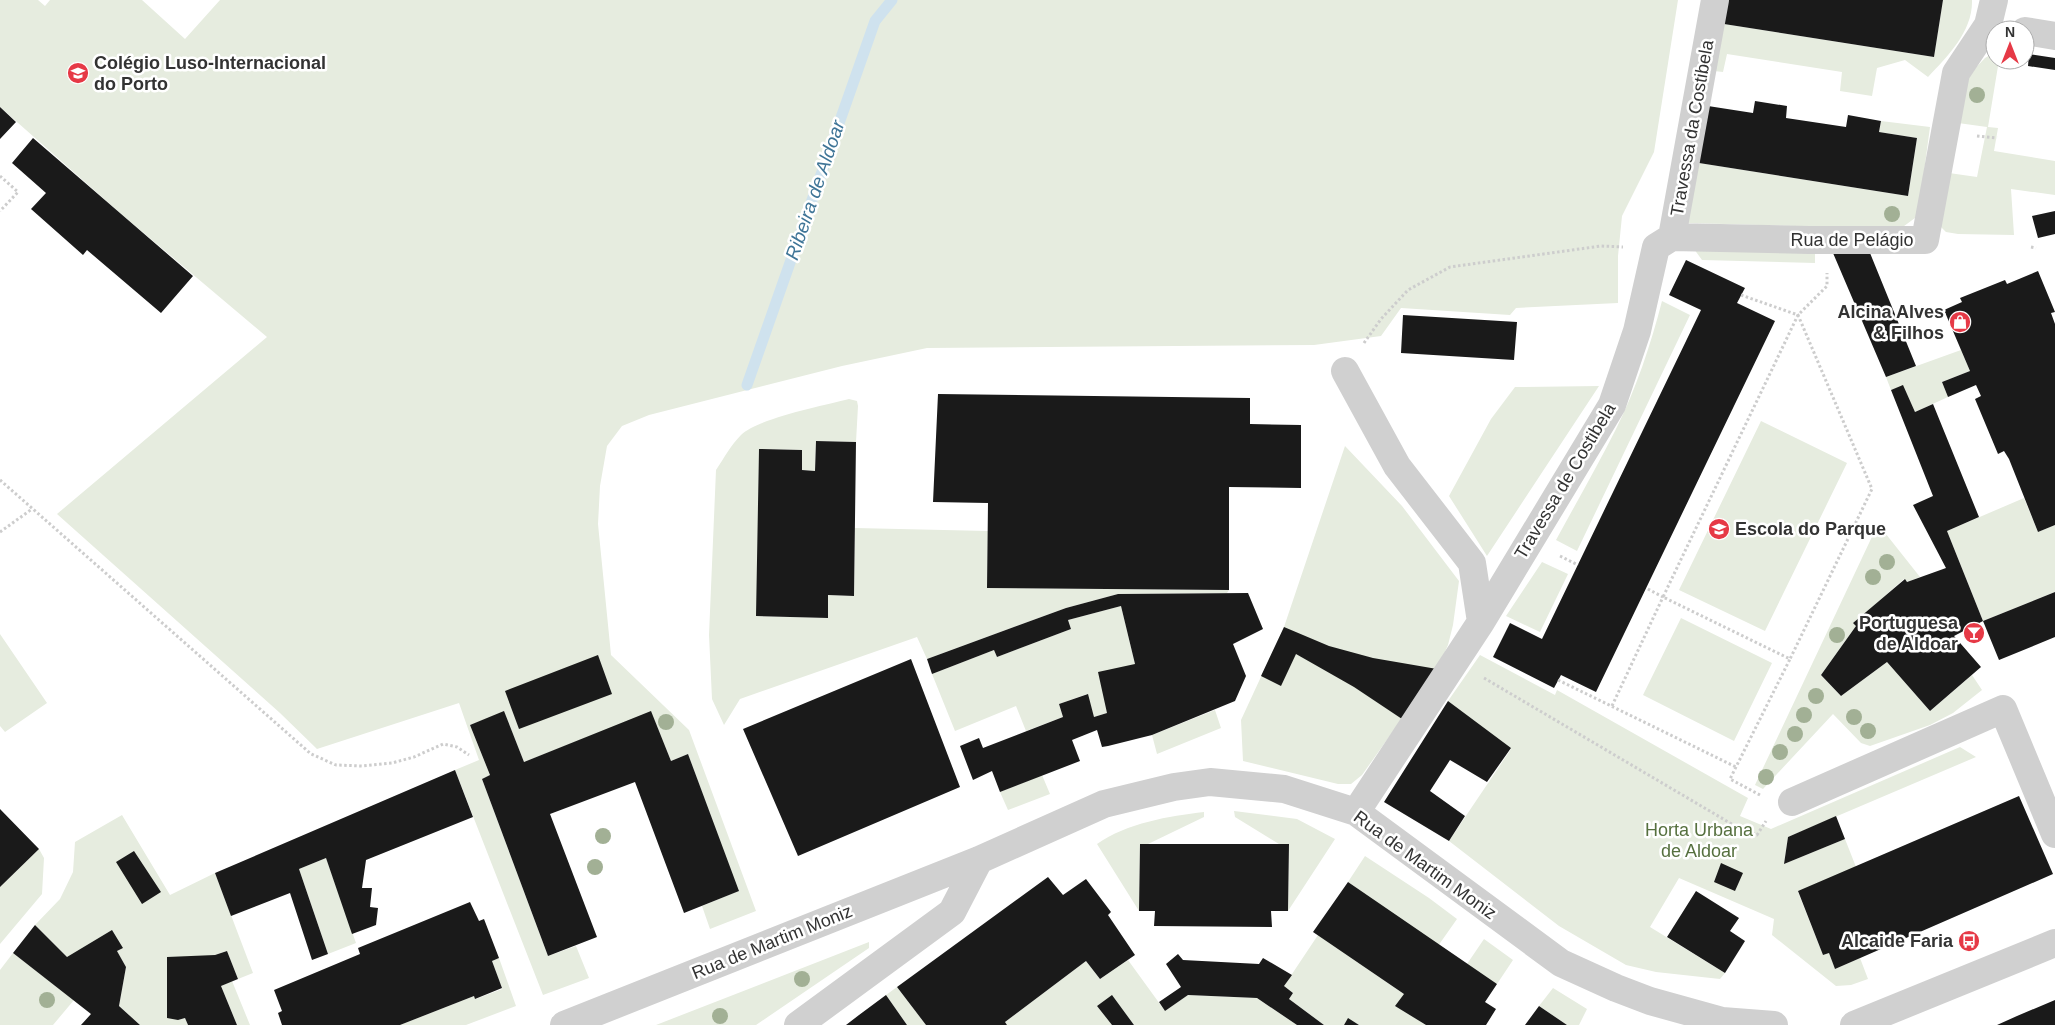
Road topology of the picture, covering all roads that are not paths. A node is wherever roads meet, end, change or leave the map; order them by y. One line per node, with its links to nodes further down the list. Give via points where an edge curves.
1 (1715, 0): 6 (street, Travessa da Costibela)
2 (1991, 12): 3 (street, Rua de Pelágio); 6 (street, Rua de Pelágio, via 1956,73 1925,240)
3 (2003, 20)
4 (2035, 33): 5 (street)
5 (2055, 36)
6 (1664, 242): 8 (street, Travessa de Costibela, via 1612,404)
7 (1345, 371): 8 (street, via 1397,466 1472,563)
8 (1481, 622): 10 (street, Travessa de Costibela)
9 (1786, 804): 11 (street, via 2003,709)
10 (1356, 812): 12 (street, Rua de Martim Moniz, via 1284,789 1210,782 1104,804); 16 (street, Rua de Martim Moniz, via 1561,963 1659,1003 1722,1021)
11 (2055, 834)
12 (979, 860): 14 (street, Rua de Martim Moniz); 15 (street, via 952,912)
13 (2055, 943): 17 (street)
14 (564, 1025)
15 (798, 1025)
16 (1774, 1025)
17 (1854, 1025)

